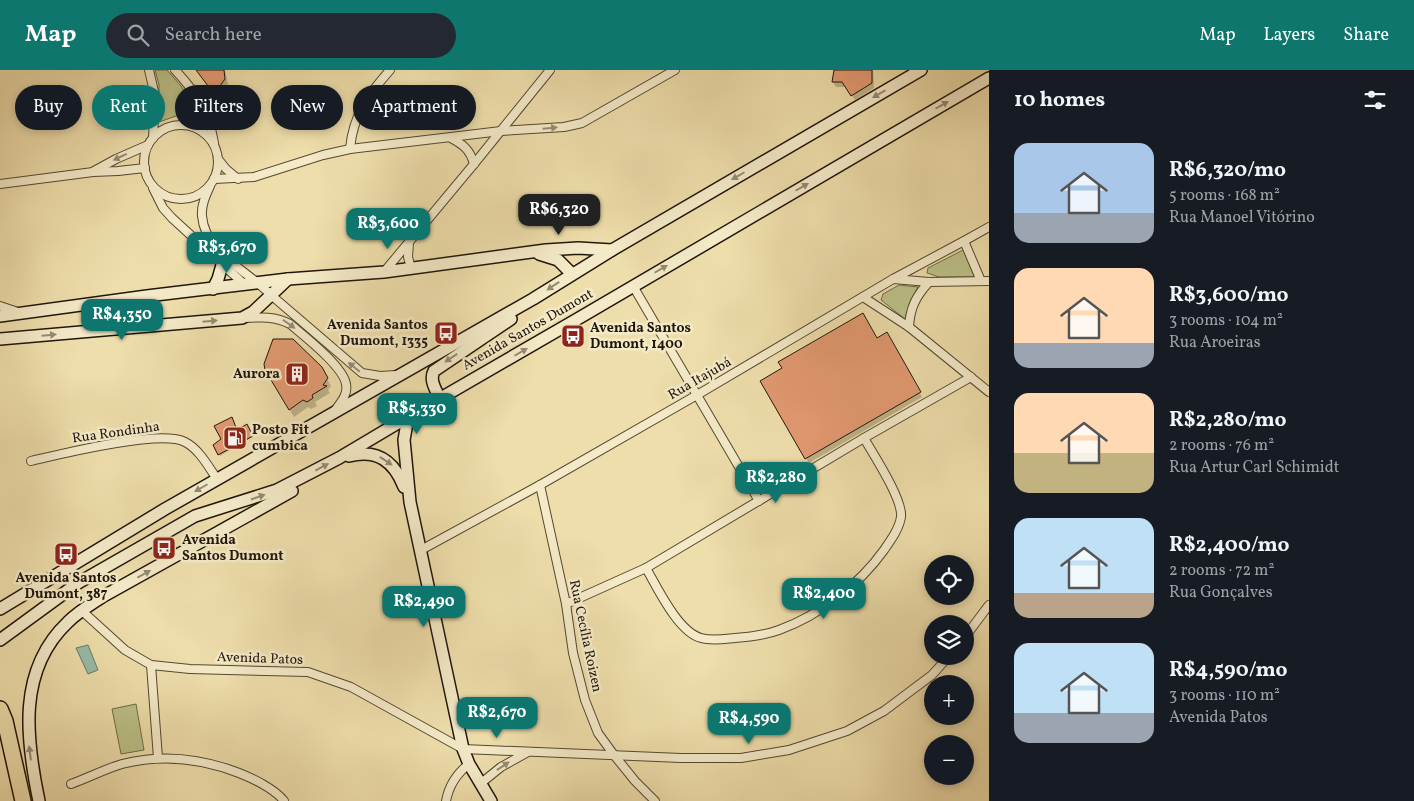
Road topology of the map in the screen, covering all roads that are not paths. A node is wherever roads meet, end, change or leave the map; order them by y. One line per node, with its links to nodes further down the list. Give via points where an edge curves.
1 (149, 70): 11 (street, via 155,96)
2 (175, 70): 12 (street, via 204,108)
3 (390, 70): 13 (street, via 356,117)
4 (550, 70): 9 (street)
5 (674, 70): 9 (street, one-way to 5, via 582,123)
6 (921, 70): 7 (main road, Avenida Santos Dumont)
7 (907, 74): 25 (main road, Avenida Santos Dumont, one-way to 25)
8 (989, 78): 37 (main road, Avenida Santos Dumont, one-way to 8)
9 (501, 131): 10 (street); 15 (street)
10 (451, 138): 13 (street); 15 (street, via 468,149)
11 (150, 142): 12 (street, via 166,128 179,125 202,131); 16 (street); 17 (street, one-way to 17)
12 (214, 145): 14 (street)
13 (350, 149): 18 (street)
14 (218, 159): 18 (street); 19 (street)
15 (474, 164): 24 (street)
16 (145, 168): 17 (street); 21 (street)
17 (93, 172): 20 (street)
18 (238, 179): 19 (street)
19 (212, 182): 21 (street, via 199,195 187,199 165,196); 35 (street, via 202,214 208,235 232,262)
20 (0, 184)
21 (151, 184): 27 (street, via 163,208)
22 (989, 226): 23 (street, Rua Itajubá)
23 (964, 241): 31 (street, Rua Itajubá); 33 (street)
24 (408, 243): 28 (street); 29 (street)
25 (612, 250): 26 (main road, via 560,249); 30 (main road, Avenida Santos Dumont)
26 (532, 253): 28 (main road); 30 (main road, via 558,260)
27 (222, 265): 36 (street); 38 (main road)
28 (411, 268): 29 (main road)
29 (384, 272): 32 (main road)
30 (572, 274): 41 (main road, Avenida Santos Dumont, one-way to 41)
31 (893, 278): 34 (street); 40 (street, Rua Itajubá)
32 (288, 279): 35 (main road); 39 (main road)
33 (985, 281): 34 (street)
34 (929, 282): 46 (street, via 913,303)
35 (260, 283): 36 (main road); 39 (street)
36 (245, 285): 38 (main road)
37 (633, 286): 51 (street); 52 (main road, Avenida Santos Dumont, one-way to 37)
38 (213, 289): 43 (main road)
39 (271, 295): 45 (main road); 48 (street, one-way to 39, via 380,376 362,373)
40 (863, 296): 46 (street); 51 (street, Rua Itajubá)
41 (533, 300): 48 (main road, Avenida Santos Dumont); 52 (main road, one-way to 52, via 499,328 434,370 432,382)
42 (0, 306): 43 (street)
43 (20, 313): 44 (main road)
44 (0, 316)
45 (242, 318): 47 (main road, one-way to 45); 53 (street, one-way to 53, via 281,319 340,370 346,391)
46 (909, 327): 49 (street)
47 (0, 339)
48 (400, 374): 53 (main road, Avenida Santos Dumont)
49 (972, 377): 50 (street); 55 (street)
50 (989, 392)
51 (697, 395): 60 (street, Rua Itajubá); 61 (street)
52 (440, 399): 54 (main road, Avenida Santos Dumont)
53 (334, 412): 59 (main road, Avenida Santos Dumont)
54 (408, 416): 56 (main road, Avenida Santos Dumont); 62 (main road, via 404,446)
55 (864, 438): 61 (street); 64 (street, via 896,498 900,517 894,535 857,581 838,598 807,617 779,630 752,637 699,638 676,618)
56 (339, 458): 58 (main road, Avenida Santos Dumont, one-way to 56); 62 (main road, one-way to 62, via 367,454 384,459 399,474)
57 (31, 461): 59 (street, Rua Rondinha, via 76,450 171,438 194,448)
58 (306, 476): 68 (main road, one-way to 58, via 293,490); 70 (main road, Avenida Santos Dumont, one-way to 58, via 78,583 195,516 258,497)
59 (217, 479): 67 (main road, Avenida Santos Dumont, one-way to 67)
60 (540, 486): 63 (street, Rua Itajubá); 65 (street, Rua Cecília Roizen)
61 (758, 501): 64 (street)
62 (410, 502): 63 (main road)
63 (421, 550): 74 (main road)
64 (646, 568): 65 (street)
65 (566, 604): 76 (street, Rua Cecília Roizen, via 573,653 585,700 598,733)
66 (989, 605): 69 (street)
67 (0, 609)
68 (81, 610): 71 (street, Avenida Patos, via 125,650); 82 (main road, one-way to 68, via 28,732 32,679 50,642)
69 (974, 625)
70 (0, 640)
71 (151, 665): 74 (street, Avenida Patos, via 308,672 351,687); 77 (street)
72 (941, 665): 76 (street, Avenida Patos, via 884,710 847,731 789,750 741,758)
73 (0, 709): 81 (highway)
74 (463, 748): 75 (street, Avenida Patos); 78 (main road)
75 (530, 752): 76 (street, Avenida Patos); 80 (street, one-way to 75)
76 (614, 755): 86 (street, Rua Cecília Roizen)
77 (158, 758): 79 (street, via 121,765); 83 (street, via 199,761 225,768 252,778)
78 (469, 764): 80 (main road); 84 (street, via 452,781)
79 (72, 784)
80 (480, 784): 85 (main road)
81 (23, 801)
82 (39, 801)
83 (284, 801)
84 (446, 801)
85 (491, 801)
86 (655, 801)

